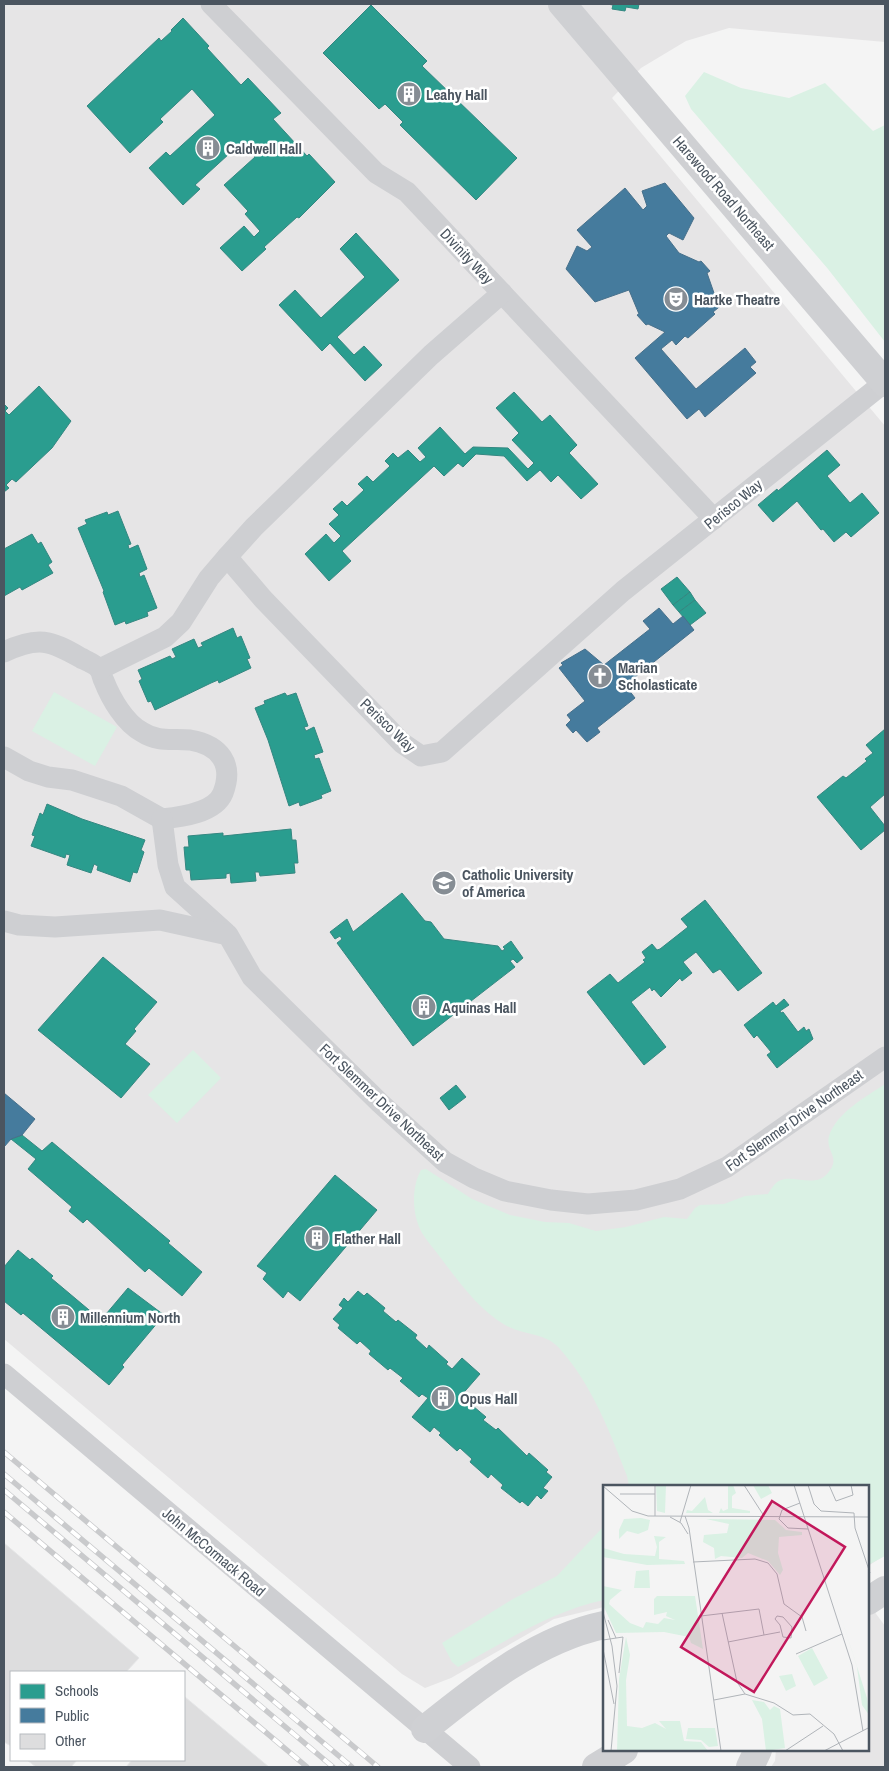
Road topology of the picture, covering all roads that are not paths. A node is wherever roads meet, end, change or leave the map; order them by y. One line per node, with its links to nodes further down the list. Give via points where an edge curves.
1 (211, 4): 3 (street, Divinity Way, via 376,173 408,192)
2 (562, 4): 4 (street, Harewood Road Northeast)
3 (502, 293): 5 (street, Divinity Way); 6 (street, via 431,355 254,527)
4 (885, 382): 5 (street, Perisco Way)
5 (714, 519): 6 (street, Perisco Way, via 623,590 442,752 421,756 402,743)
6 (227, 558): 8 (street, via 209,578 181,622 165,637)
7 (4, 652): 8 (street, via 33,642 56,643)
8 (100, 669): 10 (street, via 116,704 134,727 167,741 188,740 207,744 226,762 227,781 221,797 197,813)
9 (4, 757): 10 (street, via 48,778 72,780 121,796)
10 (162, 820): 12 (street, Fort Slemmer Drive Northeast, via 168,865 176,887)
11 (4, 921): 12 (street, via 55,927 160,920)
12 (228, 935): 13 (street, Fort Slemmer Drive Northeast, via 252,977 445,1162 505,1191 551,1200 588,1204 636,1200 680,1189 727,1167)
13 (885, 1057)
14 (4, 1374): 16 (street, John McCormack Road)
15 (603, 1625): 16 (street, via 576,1632 537,1651)
16 (425, 1729): 19 (street, John McCormack Road)
17 (622, 1751): 20 (street)
18 (758, 1751): 21 (street)
19 (470, 1767)
20 (596, 1767)
21 (750, 1767)

